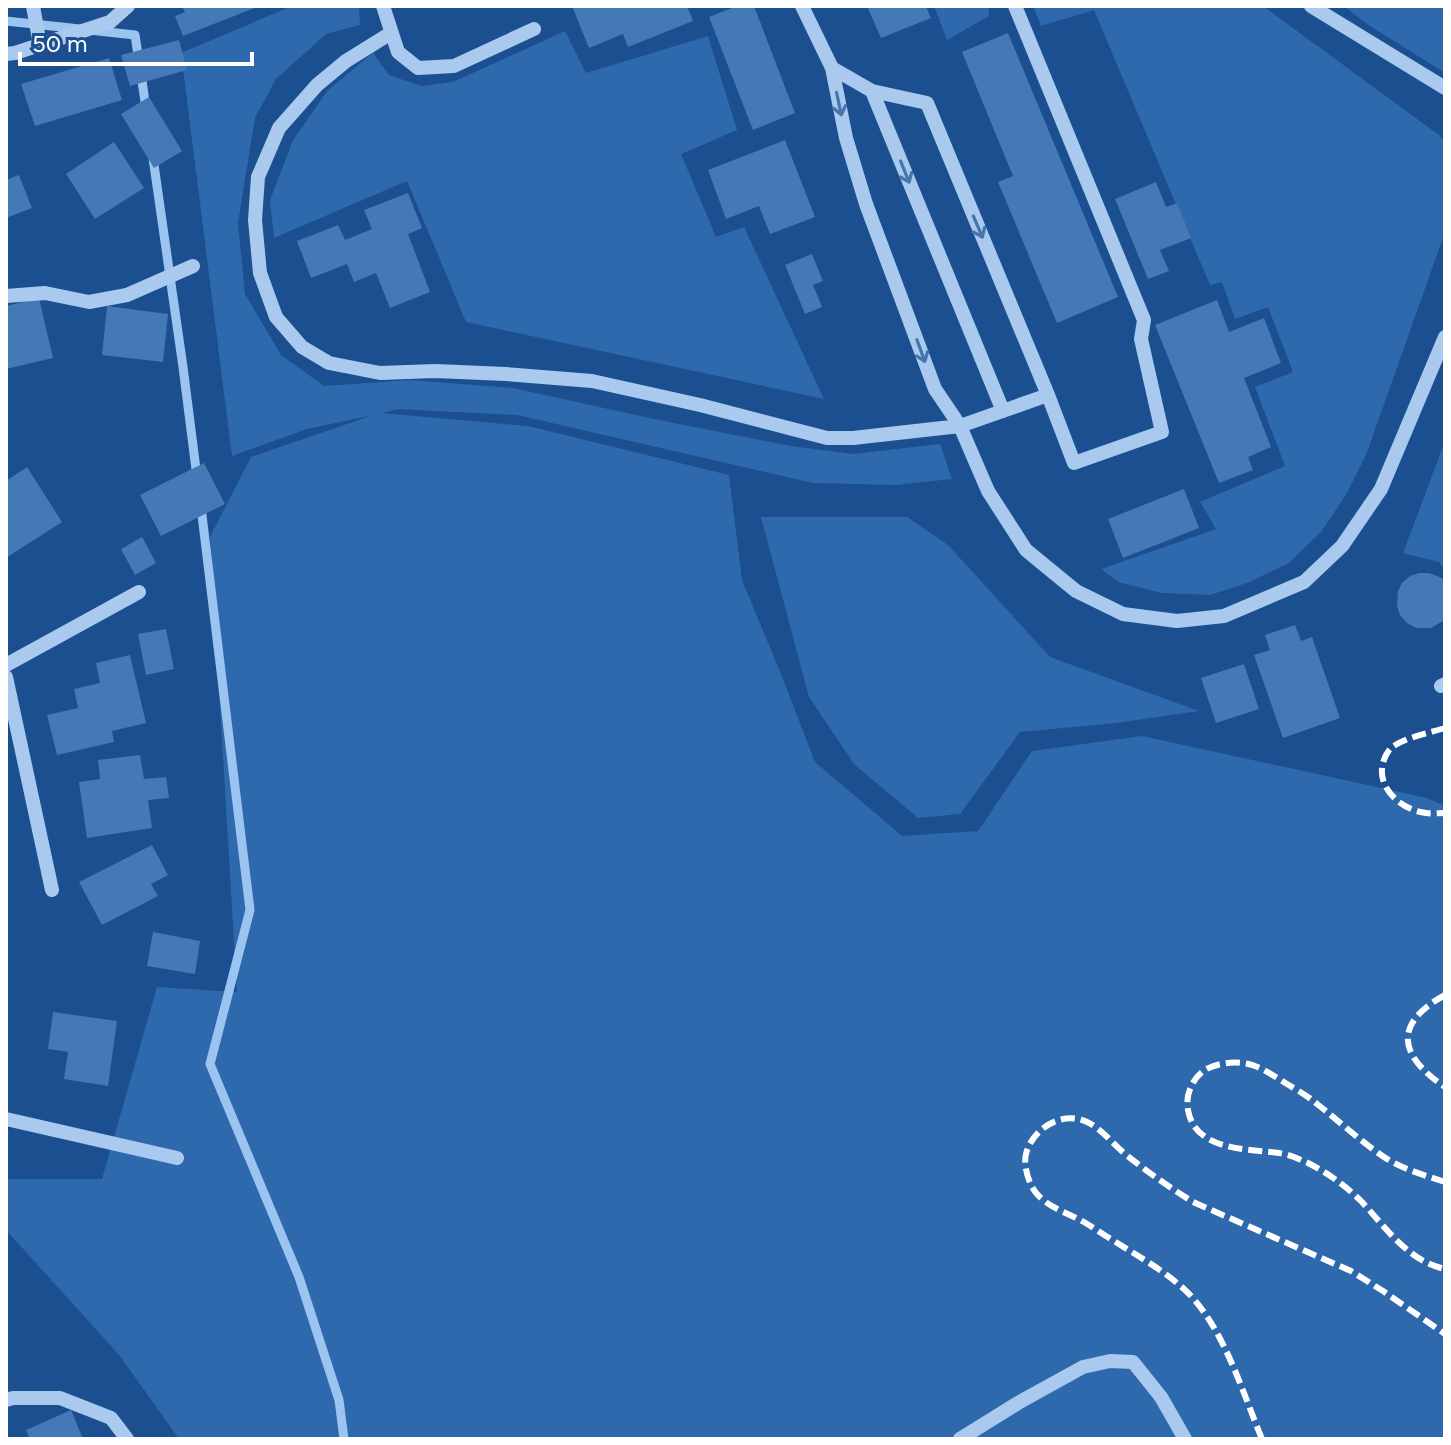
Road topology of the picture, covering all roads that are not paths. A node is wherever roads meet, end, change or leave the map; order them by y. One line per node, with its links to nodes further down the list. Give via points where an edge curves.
1 (33, 6): 9 (street)
2 (128, 6): 9 (street, via 110,22)
3 (383, 6): 8 (street)
4 (802, 6): 11 (street)
5 (1015, 6): 17 (street, via 1144,320 1141,339 1162,432 1074,463)
6 (1311, 6): 12 (street)
7 (534, 29): 8 (street, via 454,66 418,68 398,52)
8 (391, 33): 19 (street, via 317,85 279,128 258,177 260,273 276,317 302,347 329,363 380,373 435,371 592,381 827,438)
9 (40, 45): 10 (street)
10 (6, 54)
11 (832, 68): 13 (street); 19 (street, one-way to 19, via 866,204 935,389)
12 (1445, 88)
13 (872, 91): 17 (street, one-way to 17, via 927,103); 18 (street, one-way to 18)
14 (193, 266): 15 (street, via 127,295 89,302 45,293)
15 (6, 296)
16 (1444, 341): 19 (street, via 1381,489 1342,546 1304,582 1224,616 1177,621 1123,614 1076,591 1026,550 988,491)
17 (1048, 395): 18 (street)
18 (1003, 411): 19 (street)
19 (960, 426)
20 (139, 592): 21 (street)
21 (6, 665)
22 (6, 677): 23 (street)
23 (52, 890)
24 (6, 1119): 25 (street)
25 (177, 1158)
26 (6, 1400): 27 (street, via 60,1398 111,1418)
27 (127, 1439)
28 (960, 1439): 29 (street, via 1083,1367 1110,1361 1133,1362)
29 (1185, 1439)

